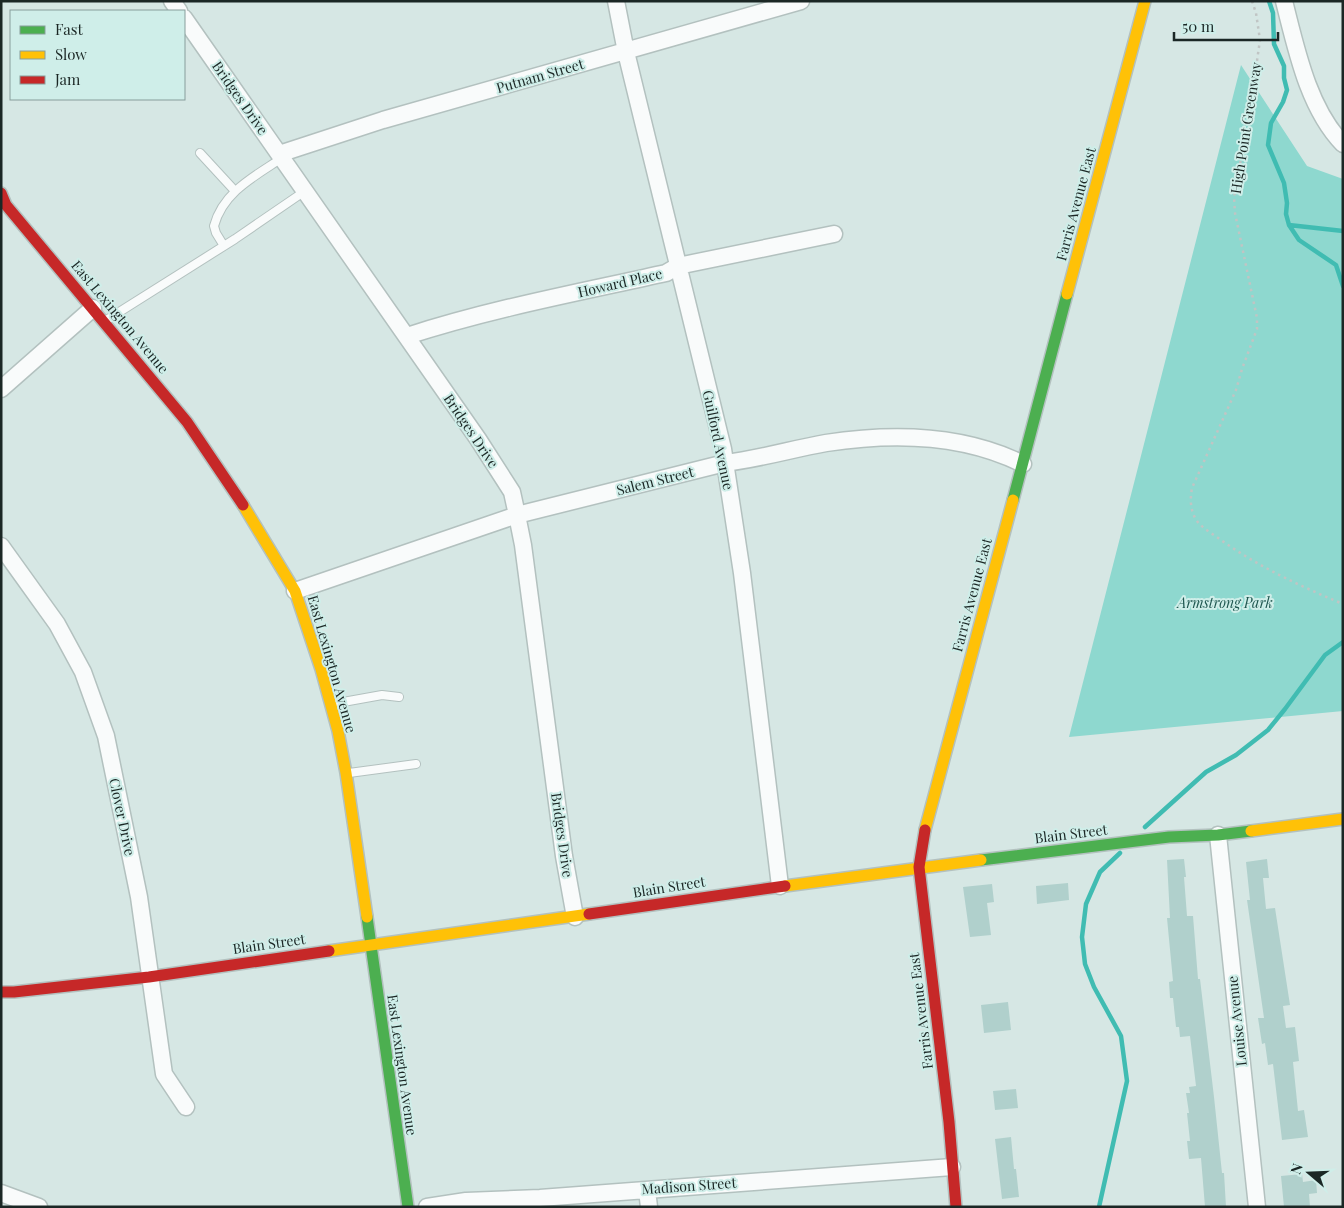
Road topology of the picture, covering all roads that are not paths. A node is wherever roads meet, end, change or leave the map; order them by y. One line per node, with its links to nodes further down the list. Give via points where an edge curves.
1 (616, 1): 6 (street, Guilford Avenue)
2 (801, 1): 6 (street, Putnam Street)
3 (1145, 1): 21 (street, Farris Avenue East)
4 (1284, 1): 7 (street, via 1306,81 1320,111)
5 (185, 19): 9 (street, Bridges Drive)
6 (626, 52): 9 (street, Putnam Street, via 383,120); 15 (street, Guilford Avenue)
7 (1343, 144)
8 (200, 153): 10 (lane)
9 (280, 156): 10 (lane); 11 (street, Bridges Drive)
10 (235, 191): 14 (lane, via 214,226)
11 (305, 192): 14 (lane); 18 (street, Bridges Drive)
12 (1, 194): 16 (street, East Lexington Avenue, via 6,205)
13 (834, 234): 15 (street, Howard Place)
14 (224, 246): 17 (lane)
15 (678, 266): 18 (street, Howard Place, via 666,273); 20 (street, Guilford Avenue)
16 (93, 308): 17 (street, East Lexington Avenue); 19 (street)
17 (104, 322): 24 (street, East Lexington Avenue, via 187,422 246,509)
18 (407, 336): 22 (street, Bridges Drive, via 512,492)
19 (1, 389)
20 (725, 463): 21 (street, Salem Street, via 825,444 888,437 959,443); 22 (street, Salem Street); 32 (street, Guilford Avenue, via 742,573)
21 (1023, 464): 31 (street, Farris Avenue East, via 922,842)
22 (517, 515): 24 (street, Salem Street); 33 (street, Bridges Drive)
23 (1, 546): 35 (street, Clover Drive, via 56,624 83,672 106,736 139,897)
24 (295, 591): 26 (street, East Lexington Avenue)
25 (399, 698): 26 (lane, via 382,695)
26 (330, 705): 28 (street, East Lexington Avenue)
27 (416, 764): 28 (lane)
28 (346, 774): 34 (street, East Lexington Avenue)
29 (1343, 819): 30 (street, Blain Street)
30 (1218, 835): 31 (street, Blain Street, via 1170,837); 46 (street, Louise Avenue)
31 (919, 867): 32 (street, Blain Street); 38 (street, Farris Avenue East)
32 (780, 886): 33 (street, Blain Street)
33 (575, 917): 34 (street, Blain Street)
34 (370, 945): 35 (street, Blain Street); 42 (street, East Lexington Avenue)
35 (149, 977): 36 (street, Blain Street); 37 (street, Clover Drive, via 164,1074)
36 (1, 992)
37 (186, 1108)
38 (952, 1167): 39 (street, Madison Street); 45 (street, Farris Avenue East)
39 (647, 1190): 43 (street, Madison Street, via 466,1201); 44 (street)
40 (1, 1193): 41 (street)
41 (40, 1207)
42 (408, 1207)
43 (427, 1207)
44 (649, 1207)
45 (956, 1207)
46 (1256, 1207)

